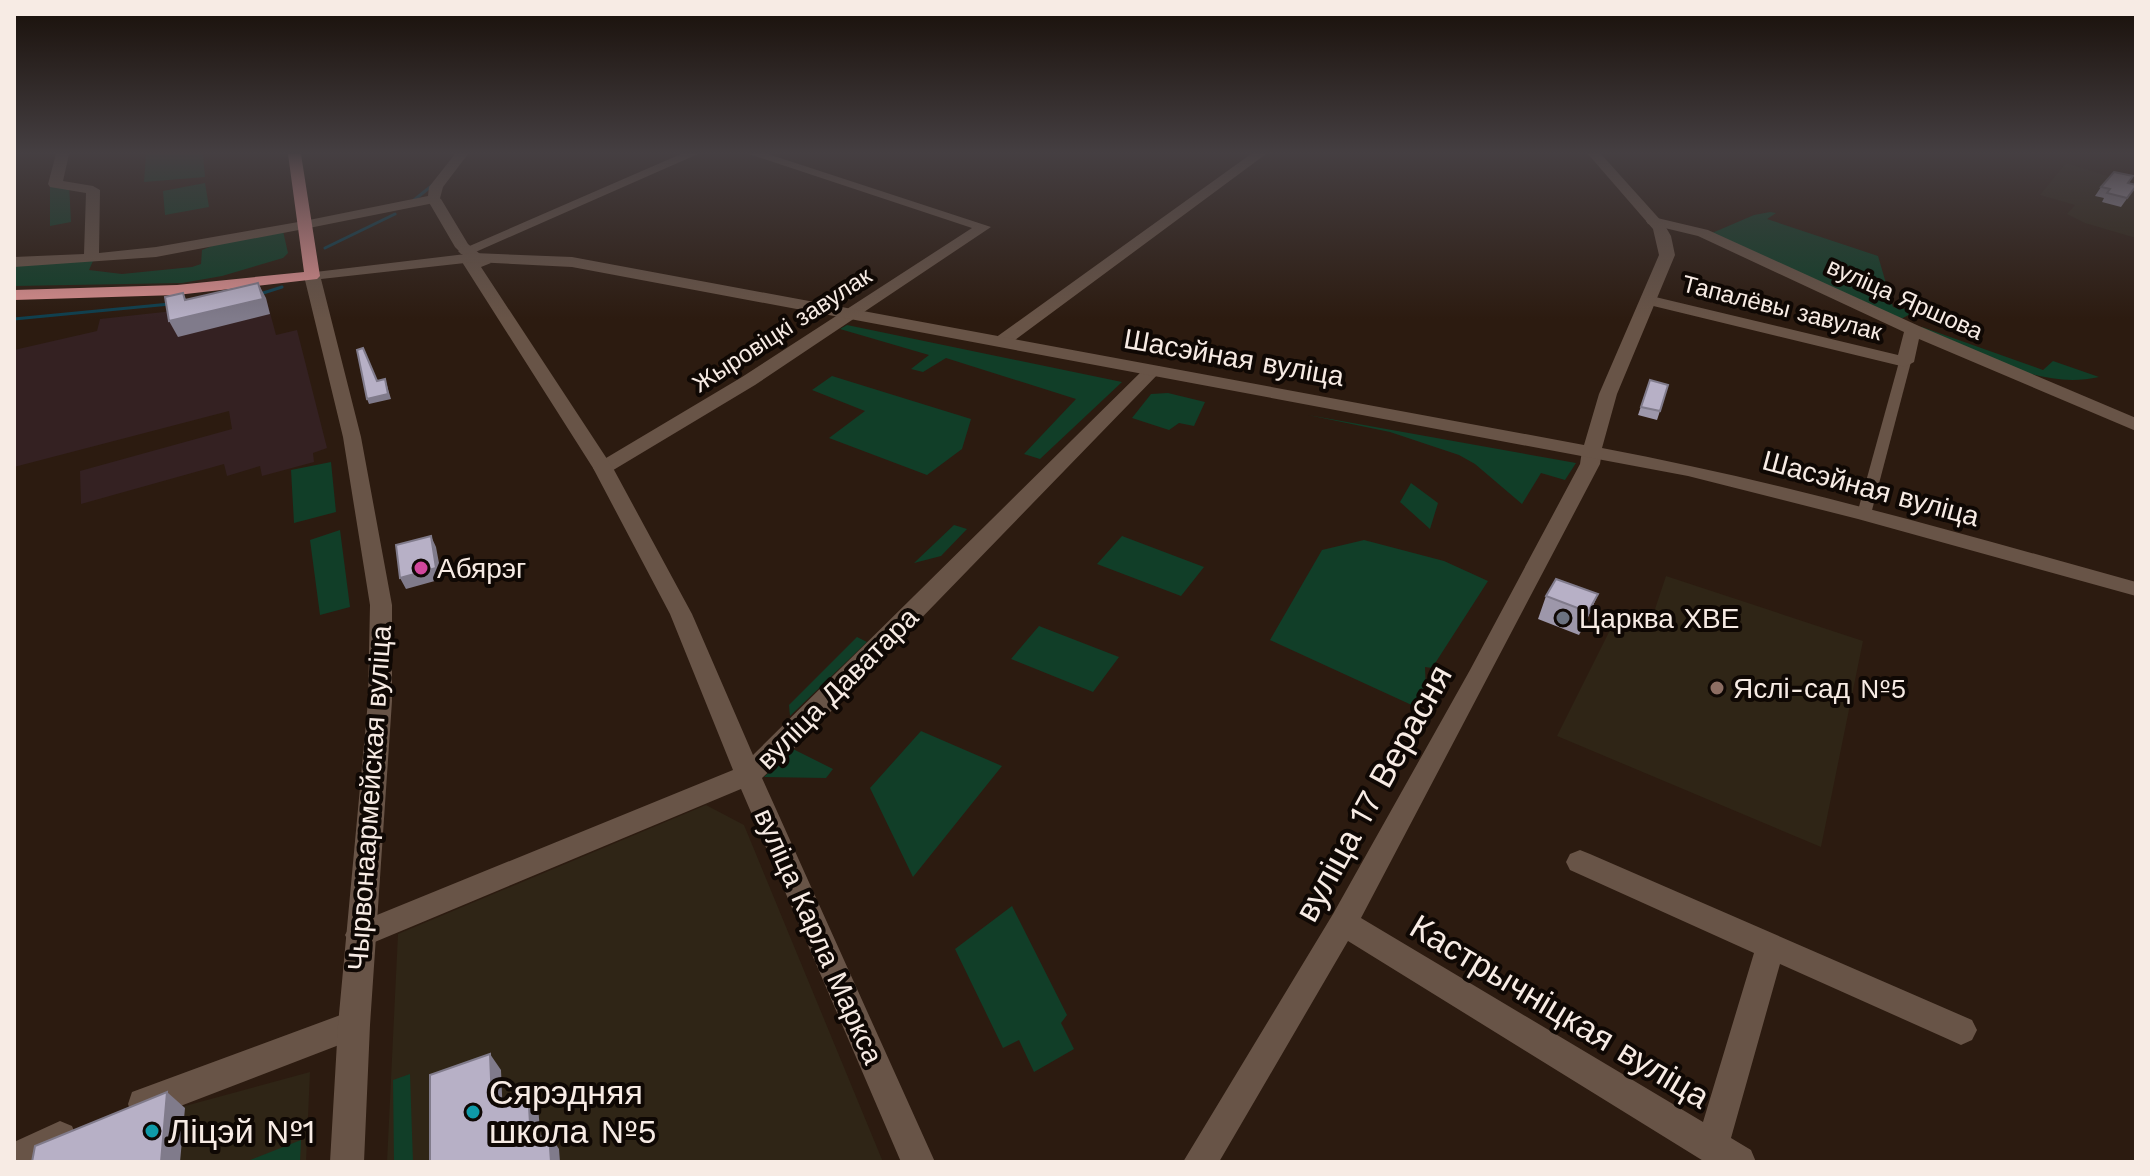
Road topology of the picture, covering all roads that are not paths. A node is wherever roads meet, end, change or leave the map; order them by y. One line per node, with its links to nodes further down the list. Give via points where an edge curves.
1 (92, 209): 12 (street)
2 (302, 209): 10 (highway, Чырвонаармейская вуліца)
3 (385, 209): 10 (street)
4 (440, 209): 11 (street, вуліца Карла Маркса)
5 (568, 209): 11 (street)
6 (927, 209): 17 (street, Жыровіцкі завулак, via 984,227)
7 (1184, 209): 19 (street)
8 (1642, 209): 9 (street)
9 (1653, 221): 16 (street, вуліца 17 Верасня, via 1664,236 1667,255); 18 (street, вуліца Яршова, via 1703,233)
10 (304, 225): 12 (street, via 156,252); 14 (highway, Чырвонаармейская вуліца)
11 (468, 253): 14 (street, Шасэйная вуліца); 17 (street, Шасэйная вуліца, via 572,262); 24 (street, вуліца Карла Маркса)
12 (91, 258): 13 (street)
13 (14, 262)
14 (312, 276): 15 (highway, via 177,290); 30 (street, Чырвонаармейская вуліца, via 352,437 381,605 380,701)
15 (14, 295)
16 (1647, 300): 20 (street, Тапалёвы завулак); 23 (street, вуліца 17 Верасня, via 1608,394)
17 (851, 314): 19 (street, Шасэйная вуліца); 24 (street, Жыровіцкі завулак)
18 (1913, 330): 20 (street); 22 (street, вуліца Яршова)
19 (1001, 342): 21 (street, Шасэйная вуліца)
20 (1905, 362): 25 (street)
21 (1153, 370): 23 (street, Шасэйная вуліца); 27 (street, вуліца Даватара)
22 (2136, 425)
23 (1592, 451): 25 (street, Шасэйная вуліца); 29 (street, вуліца 17 Верасня, via 1494,648)
24 (603, 468): 27 (street, вуліца Карла Маркса, via 681,614)
25 (1864, 514): 26 (street, Шасэйная вуліца)
26 (2136, 589)
27 (748, 775): 30 (street, вуліца Даватара); 37 (street, вуліца Карла Маркса)
28 (1580, 862): 31 (street)
29 (1343, 923): 34 (street, Кастрычніцкая вуліца); 38 (street, вуліца 17 Верасня)
30 (360, 935): 32 (street, Чырвонаармейская вуліца)
31 (1771, 944): 33 (street); 34 (street)
32 (354, 1025): 35 (street, via 102,1120); 36 (street, Чырвонаармейская вуліца)
33 (1961, 1030)
34 (1725, 1155)
35 (14, 1159)
36 (347, 1162)
37 (918, 1162)
38 (1200, 1162)

